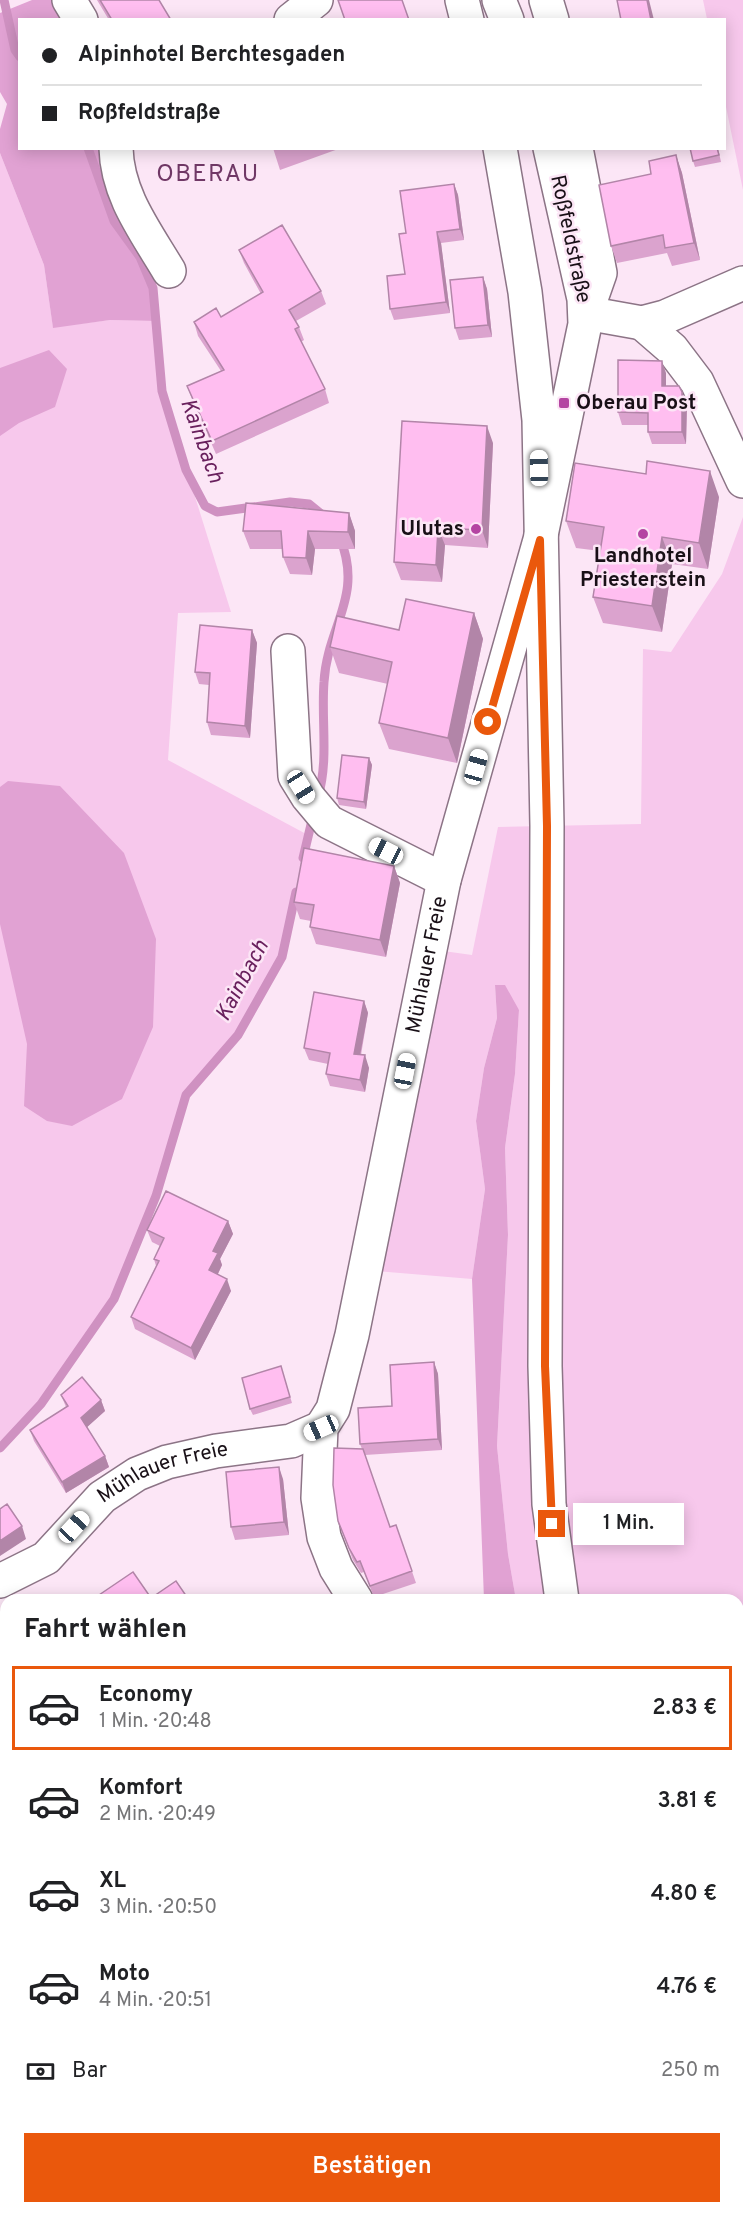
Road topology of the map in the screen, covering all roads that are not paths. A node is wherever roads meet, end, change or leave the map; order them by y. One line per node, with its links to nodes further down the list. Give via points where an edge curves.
1 (69, 0): 6 (street)
2 (316, 0): 7 (street)
3 (462, 0): 8 (street)
4 (499, 0): 9 (street)
5 (546, 0): 10 (street)
6 (80, 18)
7 (294, 18)
8 (466, 18)
9 (506, 18)
10 (551, 18)
11 (116, 150): 15 (street, via 126,199)
12 (500, 150): 20 (street, Roßfeldstraße, via 525,292 539,420)
13 (550, 150): 17 (street, Roßfeldstraße)
14 (576, 150): 17 (street, via 600,273)
15 (169, 271)
16 (743, 283): 18 (street)
17 (586, 313): 18 (street); 20 (street, Roßfeldstraße)
18 (642, 323): 19 (street, via 672,349 697,382)
19 (743, 481)
20 (540, 540): 22 (street, Mühlauer Freie); 26 (street, Roßfeldstraße, via 547,826 545,1366 549,1504)
21 (288, 651): 22 (street, via 295,776 308,797 329,822)
22 (444, 880): 23 (street, Mühlauer Freie, via 352,1335 333,1409)
23 (321, 1428): 24 (street, Mühlauer Freie, via 291,1441 216,1451 167,1462 137,1474 102,1497 46,1558); 25 (street, Mühlauer Freie, via 318,1498 324,1537 336,1568)
24 (0, 1581)
25 (352, 1594)
26 (561, 1594)

